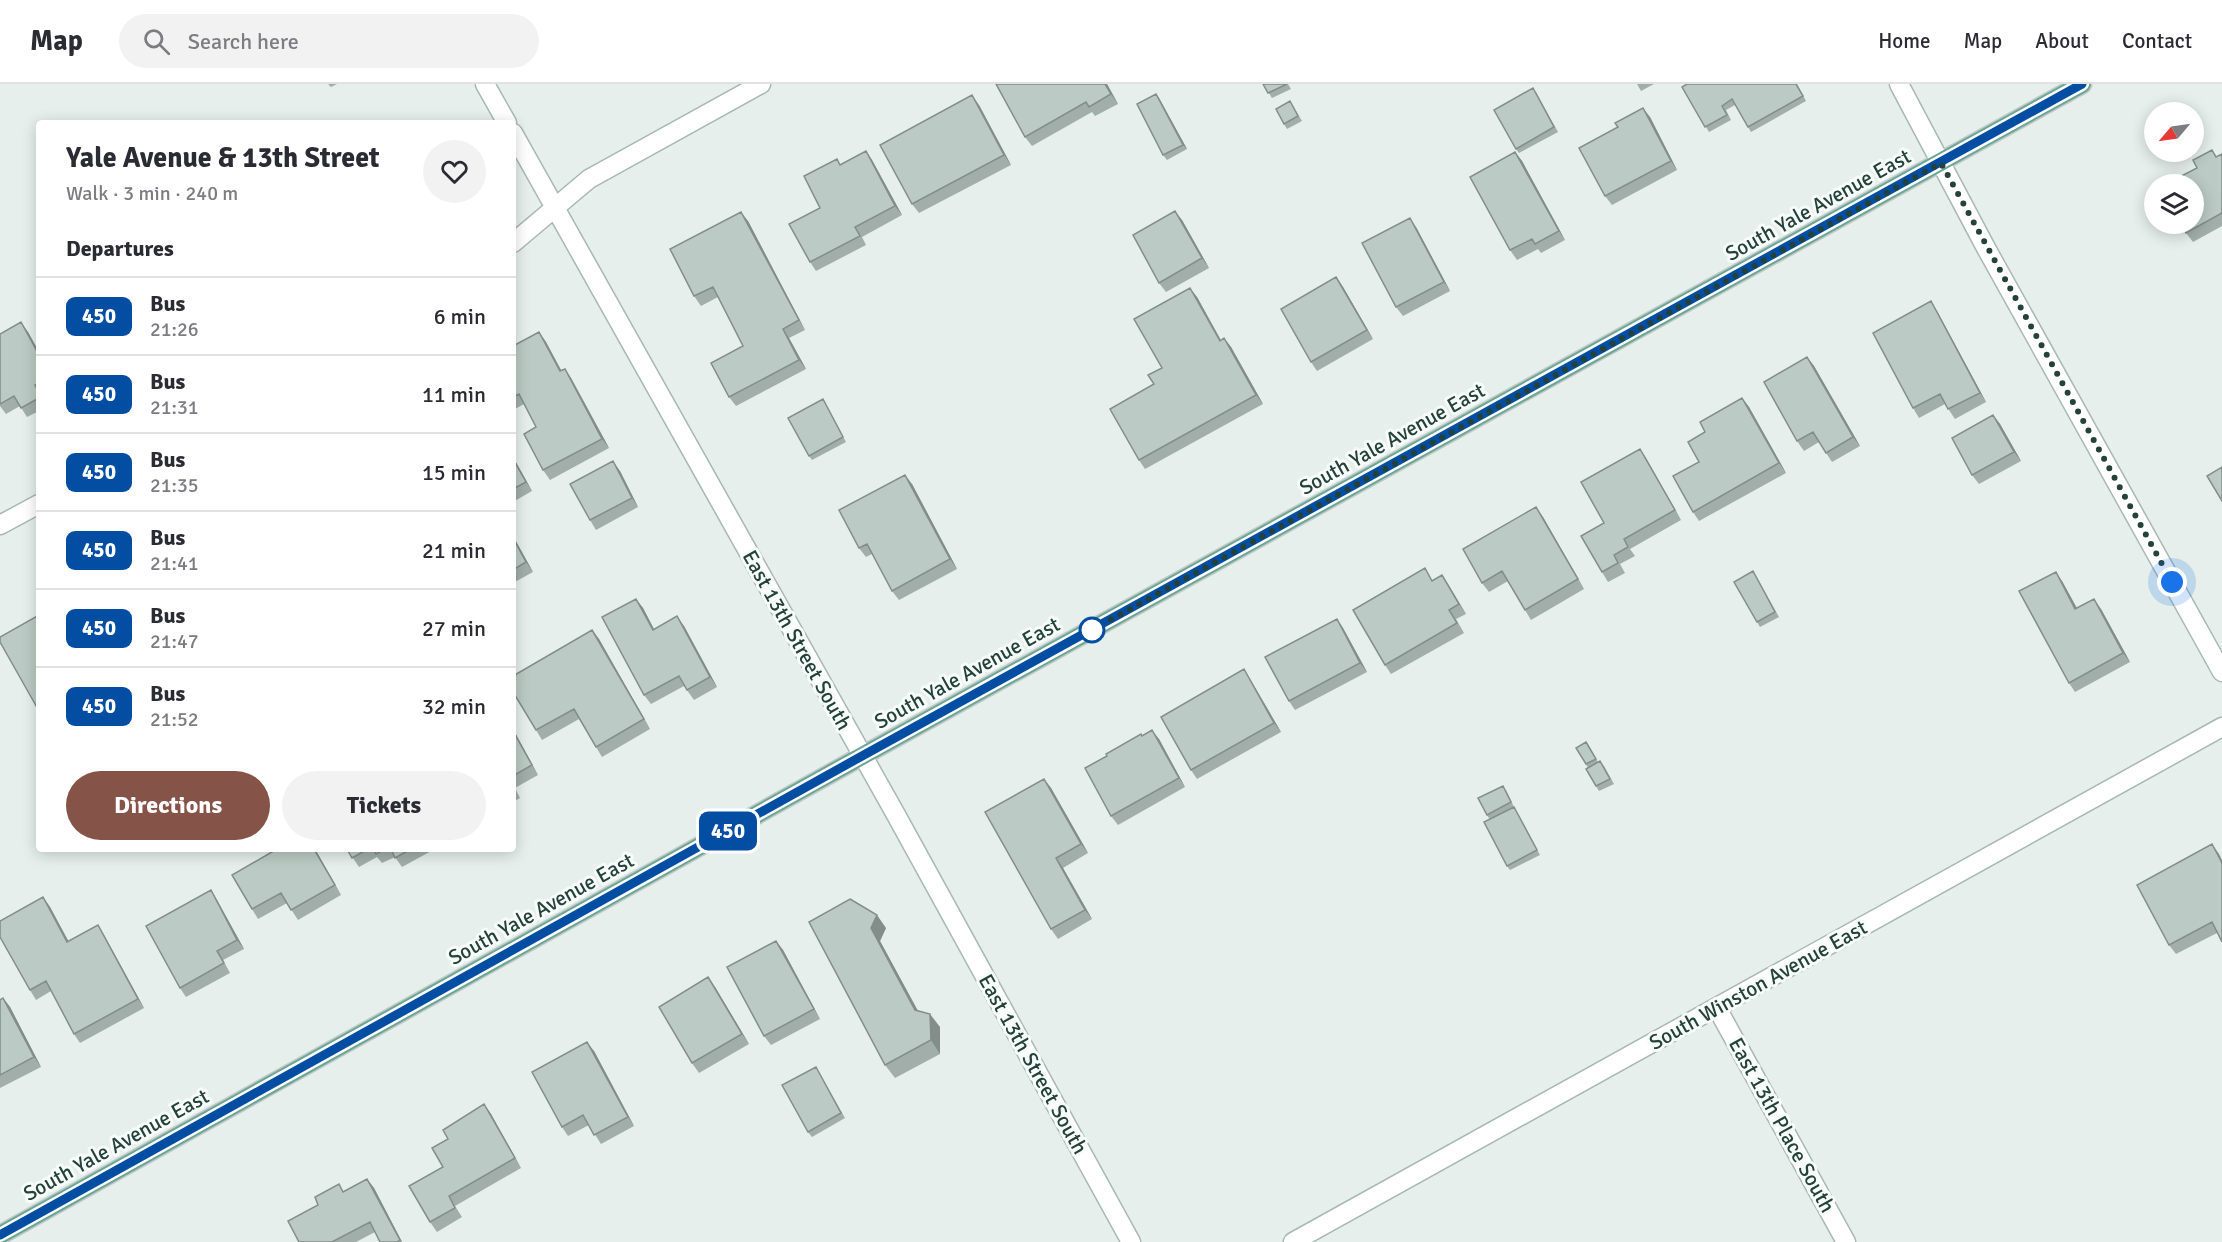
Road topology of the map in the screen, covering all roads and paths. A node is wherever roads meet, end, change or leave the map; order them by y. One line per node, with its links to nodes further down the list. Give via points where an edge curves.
1 (485, 84): 5 (street)
2 (761, 84): 8 (street, via 589,179)
3 (1899, 84): 7 (street)
4 (2082, 84): 7 (main road, South Yale Avenue East)
5 (505, 120)
6 (516, 138): 8 (street, East 13th Street South)
7 (1941, 163): 12 (street); 14 (main road, South Yale Avenue East)
8 (555, 208): 9 (street); 14 (street, East 13th Street South)
9 (516, 240)
10 (36, 506): 11 (street)
11 (0, 525)
12 (2222, 672)
13 (2222, 727): 15 (street, South Winston Avenue East)
14 (862, 756): 16 (main road, South Yale Avenue East); 17 (street, East 13th Street South)
15 (1717, 1008): 18 (street, South Winston Avenue East); 19 (street, East 13th Place South)
16 (0, 1235)
17 (1131, 1242)
18 (1293, 1242)
19 (1846, 1242)

